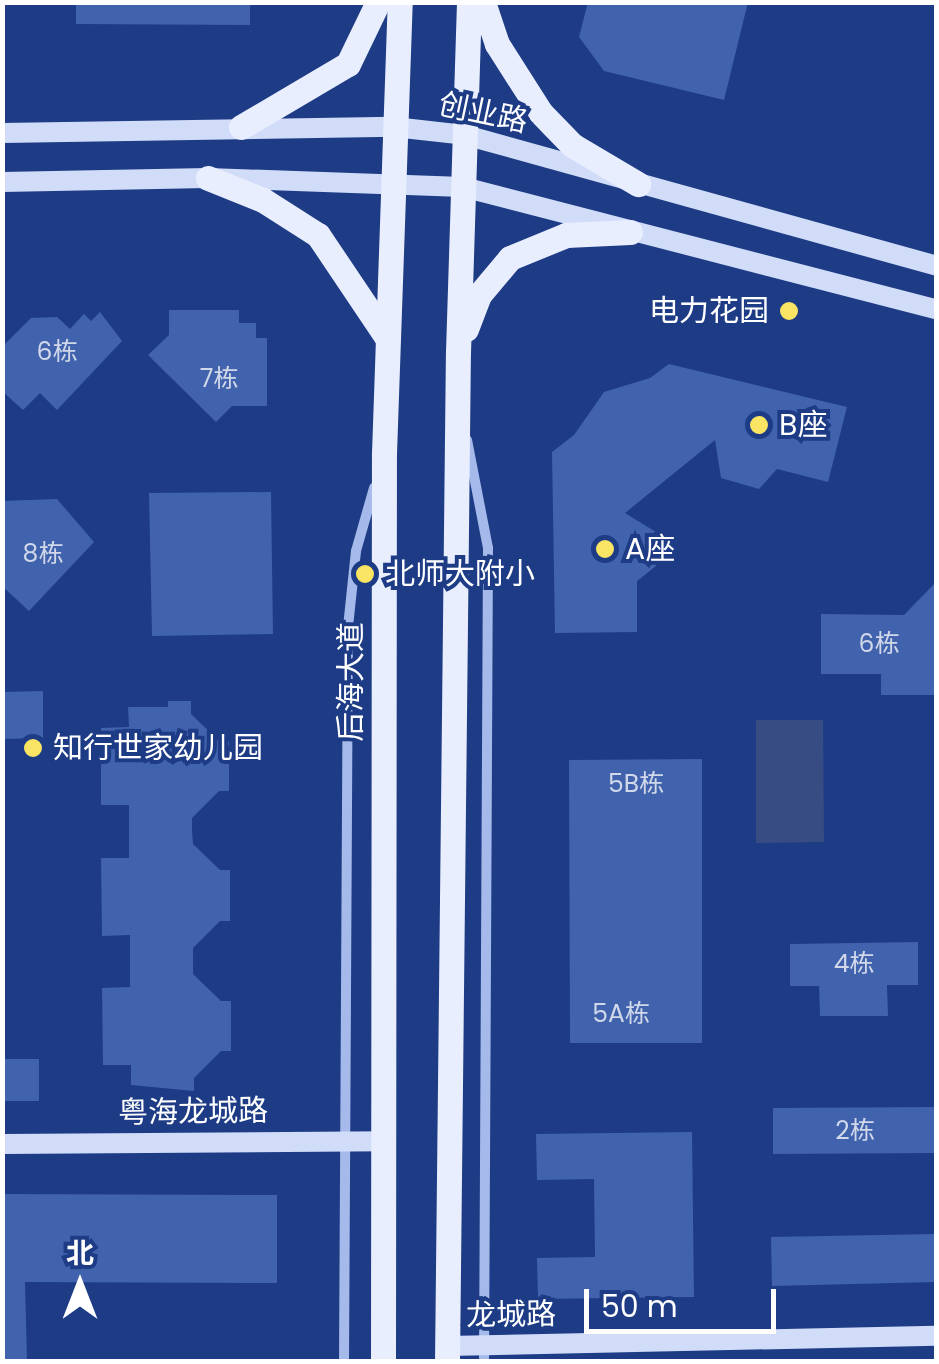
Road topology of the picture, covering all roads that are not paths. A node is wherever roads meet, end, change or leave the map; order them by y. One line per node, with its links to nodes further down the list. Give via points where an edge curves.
1 (378, 2): 5 (main road, via 348,64)
2 (400, 2): 6 (main road, 后海大道)
3 (468, 2): 8 (main road)
4 (483, 2): 12 (main road, via 497,44 540,113 572,145)
5 (241, 127): 6 (main road, 创业路); 7 (main road, 创业路)
6 (394, 127): 8 (main road, 创业路); 11 (main road, 后海大道)
7 (2, 132)
8 (465, 134): 12 (main road, 创业路); 13 (main road)
9 (208, 178): 10 (main road); 11 (main road); 17 (main road, via 263,200 318,236)
10 (2, 182)
11 (392, 182): 13 (main road); 17 (main road, 后海大道)
12 (638, 184): 15 (main road, 创业路)
13 (463, 187): 14 (main road); 18 (main road)
14 (630, 232): 16 (main road); 18 (main road, via 566,235 510,258 479,294)
15 (936, 266)
16 (936, 310)
17 (388, 339): 20 (main road, 后海大道)
18 (458, 352): 19 (main road)
19 (458, 398): 25 (street, via 488,548); 26 (main road)
20 (384, 453): 21 (main road, 后海大道); 22 (street, via 356,551 348,628)
21 (385, 1140): 22 (main road, 粤海龙城路); 28 (main road, 后海大道)
22 (346, 1141): 23 (main road, 粤海龙城路); 27 (street)
23 (2, 1144)
24 (936, 1336): 25 (main road, 龙城路)
25 (484, 1353): 26 (main road, 龙城路)
26 (447, 1354)
27 (344, 1362)
28 (383, 1362)

